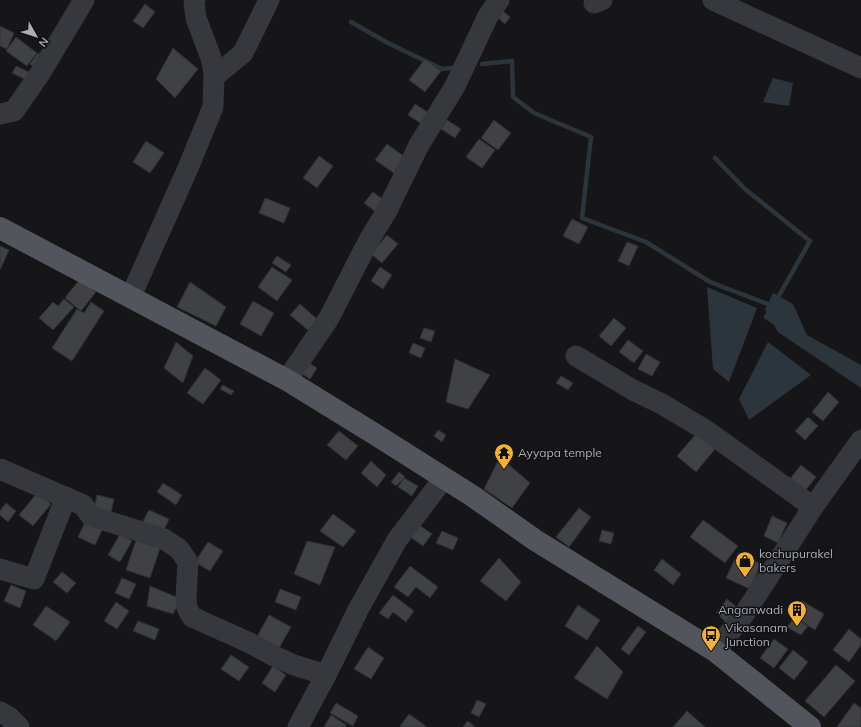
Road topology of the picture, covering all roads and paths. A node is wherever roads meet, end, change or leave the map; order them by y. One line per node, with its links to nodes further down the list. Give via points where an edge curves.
1 (84, 0): 8 (street, via 14,111)
2 (195, 0): 7 (street, via 196,18 211,58)
3 (269, 0): 7 (street, via 243,53)
4 (499, 0): 12 (street, via 488,16 455,86 419,145 388,209 329,318)
5 (713, 0): 6 (street)
6 (861, 68)
7 (214, 77): 10 (street, via 213,107)
8 (0, 114)
9 (0, 228): 10 (main road)
10 (130, 296): 12 (main road)
11 (576, 356): 17 (street, via 707,431)
12 (287, 380): 15 (main road)
13 (861, 440): 17 (street)
14 (0, 468): 16 (street)
15 (444, 478): 19 (main road, via 534,540); 20 (street, via 397,540)
16 (66, 497): 18 (street, via 34,579); 20 (street, via 83,505 91,516 164,539 180,549 188,562 186,598 187,608 192,617 274,656)
17 (813, 507): 19 (street, via 745,613)
18 (0, 569)
19 (715, 651): 24 (main road)
20 (326, 675): 23 (street)
21 (0, 712): 22 (street)
22 (19, 727)
23 (298, 727)
24 (810, 727)

